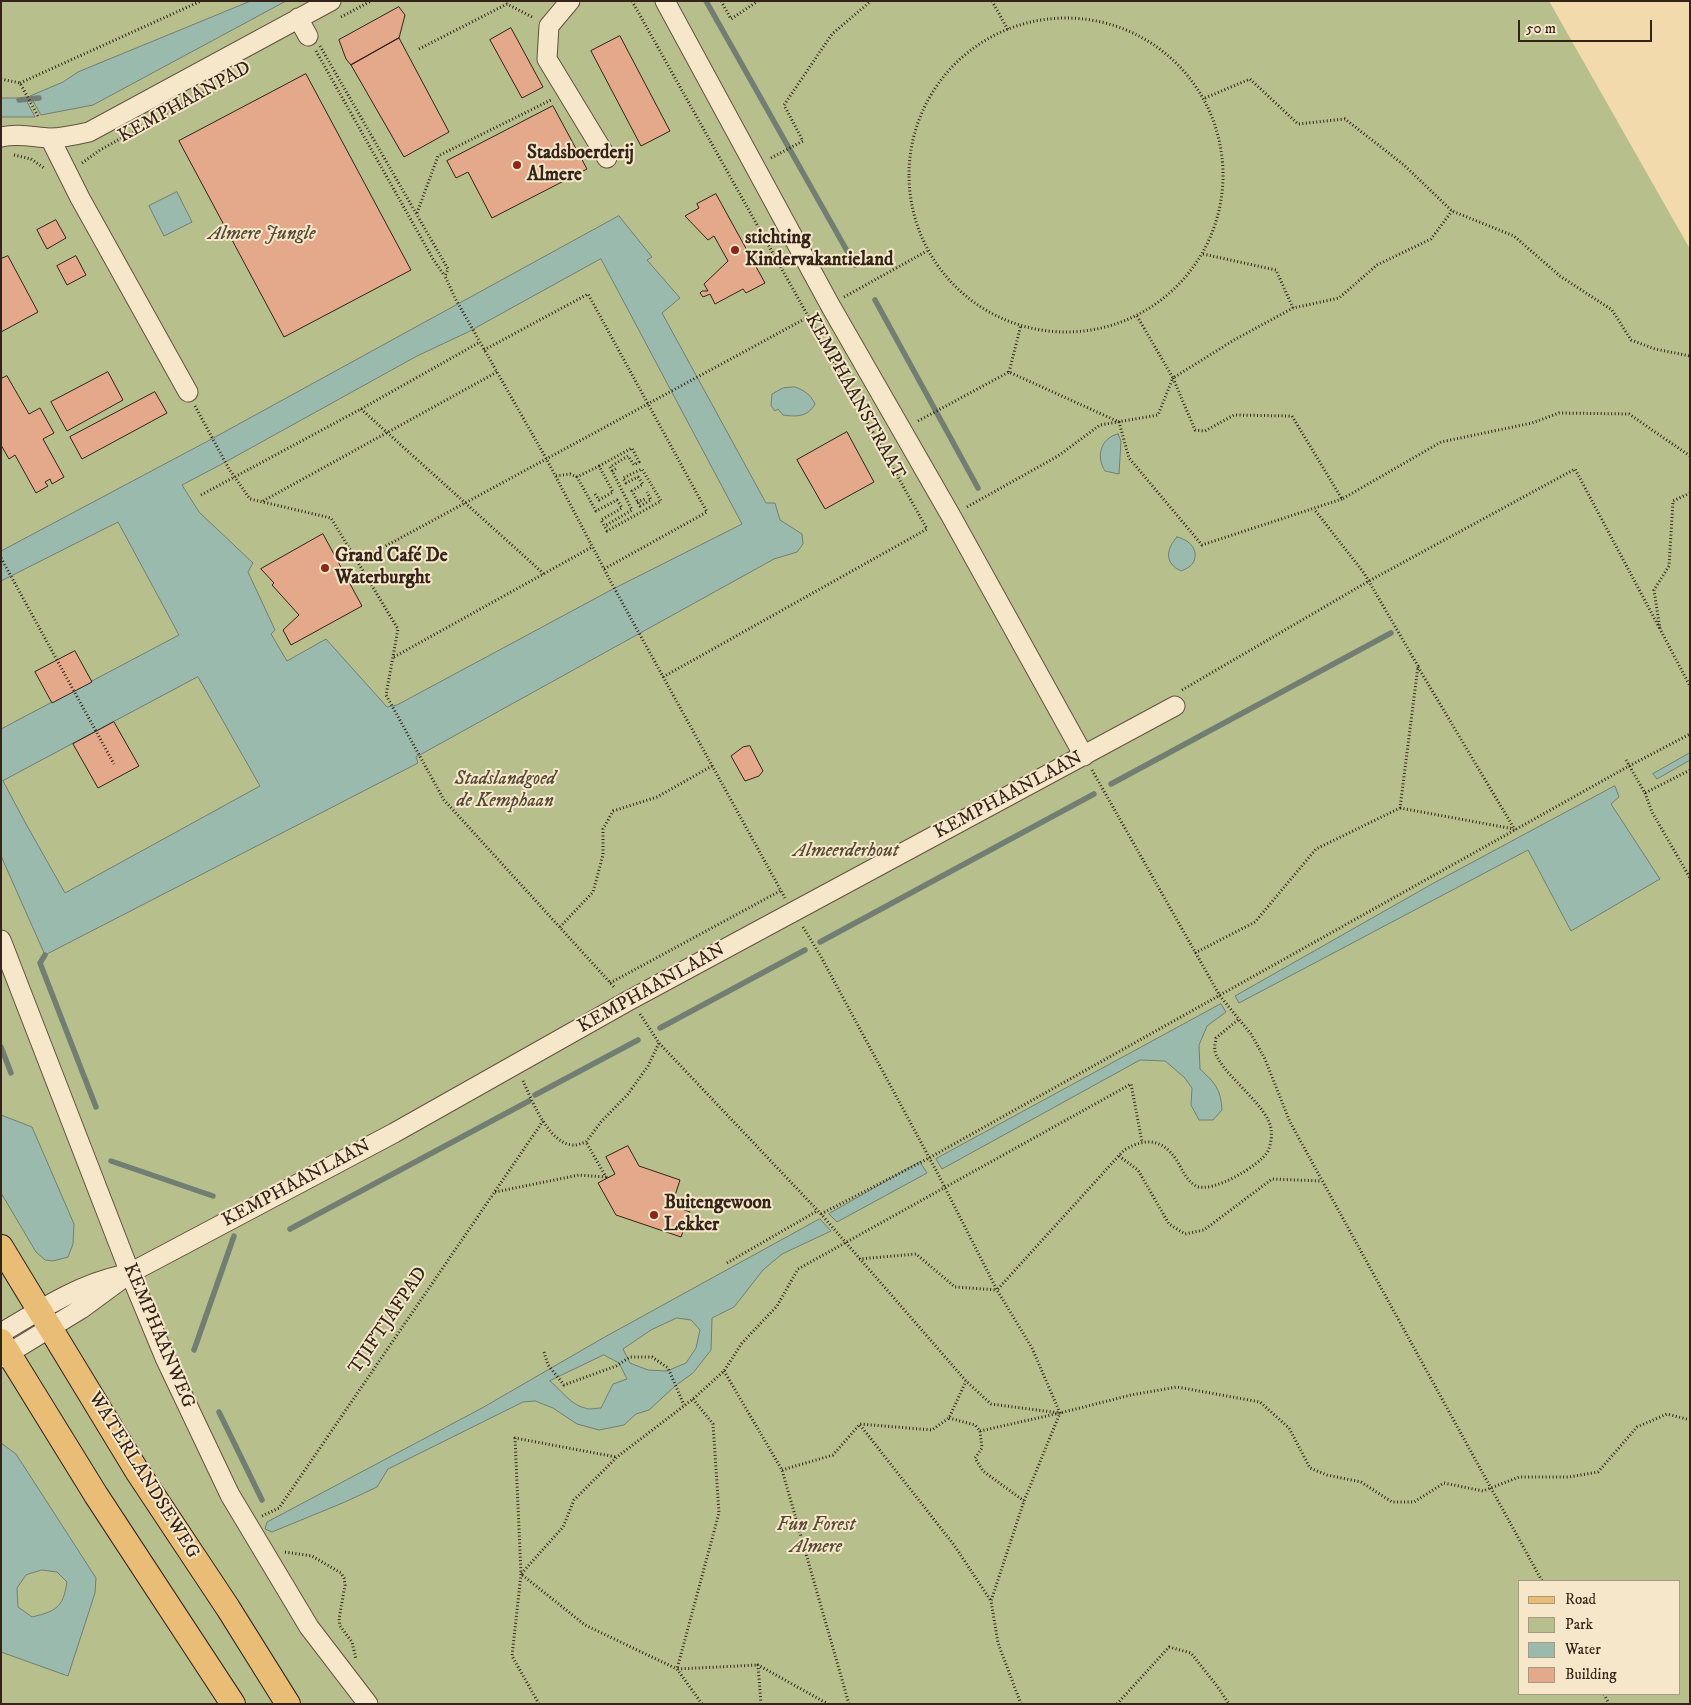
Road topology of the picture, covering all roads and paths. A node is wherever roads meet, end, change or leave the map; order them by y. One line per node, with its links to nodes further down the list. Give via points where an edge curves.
1 (201, 1): 18 (path)
2 (331, 1): 11 (street, KEMPHAANPAD)
3 (372, 1): 12 (path)
4 (570, 1): 13 (street)
5 (632, 1): 78 (path, KEMPHAANSTRAAT, via 927,529)
6 (665, 1): 67 (street, KEMPHAANSTRAAT, via 830,305)
7 (721, 1): 8 (path, via 731,19)
8 (758, 1)
9 (872, 1): 25 (path, via 832,34 784,105 803,140)
10 (992, 1): 14 (path)
11 (298, 18): 15 (street); 24 (street, KEMPHAANPAD, via 89,132)
12 (338, 19)
13 (549, 26): 16 (path, via 507,4); 20 (street, via 547,59)
14 (1008, 30): 21 (path, via 1043,20 1098,20 1145,39 1168,55); 35 (path, via 969,52 939,82 920,120 910,162 910,185 912,207 927,251 954,286 994,316)
15 (310, 34): 30 (path); 32 (path)
16 (418, 49)
17 (1, 79): 18 (path)
18 (20, 83): 22 (path)
19 (212, 88): 28 (path, KEMPHAANPAD, via 100,150)
20 (567, 92): 27 (street); 30 (path, via 438,156)
21 (1206, 98): 29 (path, via 1250,80 1298,124 1345,119 1404,166); 31 (path, via 1221,146 1220,200)
22 (39, 118)
23 (1, 137): 24 (street, KEMPHAANPAD)
24 (50, 138): 28 (street)
25 (781, 152)
26 (13, 154): 28 (path, via 31,159 54,178)
27 (607, 158)
28 (67, 174): 43 (street)
29 (1452, 212): 33 (path, via 1431,239 1377,265 1339,298); 38 (path, via 1514,236 1560,276 1612,310 1631,340)
30 (416, 214): 32 (path, via 448,269)
31 (1204, 254): 33 (path, via 1276,270); 34 (path, via 1178,290)
32 (445, 276): 36 (path)
33 (1293, 308): 42 (path)
34 (1137, 316): 35 (path, via 1084,331 1057,333); 42 (path)
35 (1021, 325): 41 (path)
36 (480, 342): 37 (path); 45 (path)
37 (484, 350): 39 (path); 44 (path, via 588,294)
38 (1690, 356)
39 (497, 372): 48 (path); 50 (path)
40 (706, 372): 44 (path)
41 (1009, 372): 46 (path); 47 (path)
42 (1173, 378): 47 (path, via 1158,415); 62 (path, via 1195,430 1205,431 1234,415 1292,416)
43 (188, 392): 56 (path)
44 (649, 403): 50 (path); 72 (path, via 707,512)
45 (361, 409): 48 (path); 56 (path)
46 (929, 415)
47 (1119, 422): 66 (path, via 1129,458 1202,545); 67 (path, via 1100,425 1058,456)
48 (387, 433): 63 (path); 65 (path)
49 (1690, 456): 62 (path, via 1629,414 1559,413 1532,423 1441,442)
50 (547, 460): 54 (path); 65 (path)
51 (599, 466): 53 (path, via 632,448 639,462 634,465 628,456 610,467); 55 (path); 59 (path, via 613,492 599,500)
52 (617, 468): 53 (path)
53 (612, 471): 68 (path, via 632,510)
54 (556, 476): 55 (path, via 570,474); 69 (path)
55 (577, 477): 68 (path, via 596,511 617,500 622,508 601,520)
56 (234, 478): 60 (path); 63 (path, via 250,498)
57 (647, 492): 64 (path, via 651,500 640,506)
58 (1690, 493): 75 (path, via 1672,501 1668,566 1654,590)
59 (595, 494)
60 (201, 495)
61 (645, 498): 64 (path)
62 (1342, 499): 66 (path)
63 (262, 502): 71 (path, via 331,518)
64 (637, 502): 68 (path, via 632,491 643,484 638,478 626,483 623,478 642,469 661,501 607,532)
65 (466, 503): 71 (path); 73 (path)
66 (1314, 509): 74 (path)
67 (951, 516): 82 (street, KEMPHAANSTRAAT)
68 (604, 526)
69 (592, 547): 72 (path); 73 (path)
70 (1, 558): 84 (path)
71 (358, 561): 76 (path, via 398,629)
72 (604, 568): 78 (path)
73 (544, 574): 76 (path)
74 (1369, 581): 75 (path, via 1575,469); 77 (path); 80 (path, via 1176,694)
75 (1660, 629): 79 (path)
76 (394, 658): 88 (path, via 386,695)
77 (1418, 666): 90 (path); 91 (path)
78 (663, 677): 85 (path)
79 (1690, 686)
80 (1173, 708): 82 (street, KEMPHAANLAAN)
81 (1690, 734): 86 (path)
82 (1084, 756): 94 (street, KEMPHAANLAAN); 97 (path)
83 (1626, 760): 86 (path)
84 (114, 764)
85 (712, 766): 93 (path); 95 (path, via 657,797 613,811 603,829 603,855 594,892)
86 (1629, 766): 89 (path); 91 (path)
87 (1690, 770): 89 (path)
88 (432, 778)
89 (1645, 793): 92 (path, via 1652,812)
90 (1400, 808): 91 (path); 97 (path, via 1316,849 1255,922)
91 (1515, 830): 99 (path)
92 (1690, 878)
93 (780, 891): 94 (path); 98 (path)
94 (794, 912): 102 (street, KEMPHAANLAAN); 107 (path)
95 (560, 927)
96 (1, 940): 116 (street, KEMPHAANWEG)
97 (1196, 953): 99 (path)
98 (610, 983)
99 (1220, 996): 100 (path); 107 (path)
100 (1239, 1019): 105 (path, via 1216,1038 1214,1051 1225,1070 1263,1112 1271,1126 1268,1152 1230,1180 1214,1187 1198,1187 1186,1178 1175,1158 1162,1145); 108 (path, via 1265,1059 1290,1122)
101 (659, 1043): 104 (path, via 648,1066 628,1094 600,1122)
102 (516, 1064): 103 (path); 116 (street, KEMPHAANLAAN, via 394,1133)
103 (543, 1121): 104 (path, via 560,1140 574,1145); 110 (path, TJIFTJAFPAD)
104 (586, 1142): 110 (path, via 606,1177 579,1175)
105 (1142, 1142): 106 (path, via 1124,1150); 109 (path, via 1131,1084)
106 (1119, 1156): 108 (path, via 1138,1170 1169,1224 1186,1234 1204,1230 1272,1179); 117 (path)
107 (929, 1159): 109 (path); 112 (path, via 821,1214)
108 (1322, 1181): 132 (path)
109 (944, 1187): 112 (path); 117 (path)
110 (495, 1192): 134 (path, TJIFTJAFPAD, via 279,1508)
111 (817, 1211): 115 (path)
112 (845, 1242): 114 (path); 121 (path, via 798,1269 777,1306 742,1343)
113 (1, 1247): 118 (main road, WATERLANDSEWEG)
114 (859, 1259): 117 (path, via 916,1254 956,1287); 122 (path)
115 (727, 1263)
116 (130, 1273): 118 (street, KEMPHAANLAAN, via 100,1280 69,1293); 134 (street, KEMPHAANWEG, via 170,1367 230,1495)
117 (998, 1290): 125 (path, via 1032,1348)
118 (45, 1319): 119 (street, KEMPHAANLAAN); 143 (main road, WATERLANDSEWEG)
119 (3, 1346): 142 (main road)
120 (544, 1352): 124 (path, via 548,1365 564,1385 616,1366 630,1357 652,1356 668,1368)
121 (724, 1371): 123 (path); 131 (path)
122 (966, 1382): 125 (path, via 991,1404); 126 (path)
123 (693, 1399): 124 (path); 141 (path, via 713,1424 719,1512)
124 (684, 1406): 130 (path)
125 (1060, 1413): 129 (path); 132 (path, via 1177,1387 1260,1402 1289,1428 1310,1468 1361,1482 1392,1502 1414,1502 1444,1483 1483,1491); 133 (path)
126 (949, 1418): 128 (path, via 932,1430); 129 (path, via 976,1425)
127 (1690, 1420): 132 (path, via 1667,1414 1637,1427 1598,1472 1569,1477 1519,1477)
128 (860, 1424): 131 (path, via 833,1455); 138 (path, via 954,1545)
129 (980, 1431): 133 (path, via 982,1448 976,1458 982,1471)
130 (617, 1457): 136 (path, via 574,1500 563,1527); 136 (path, via 515,1438)
131 (782, 1470): 149 (path)
132 (1491, 1488): 137 (path)
133 (1024, 1501): 138 (path)
134 (247, 1523): 135 (street, KEMPHAANWEG)
135 (263, 1549): 139 (path, via 312,1556 342,1573 345,1585 340,1626 352,1642); 144 (street, KEMPHAANWEG, via 309,1627)
136 (521, 1574): 141 (path, via 585,1625); 145 (path, via 512,1656)
137 (1541, 1580)
138 (992, 1601): 150 (path, via 998,1643)
139 (358, 1665)
140 (758, 1665): 141 (path); 147 (path); 148 (path)
141 (677, 1669): 146 (path)
142 (233, 1704)
143 (288, 1704)
144 (368, 1704)
145 (539, 1704)
146 (702, 1704)
147 (761, 1704)
148 (828, 1704)
149 (849, 1704)
150 (1021, 1704)
151 (1117, 1704): 152 (path, via 1169,1647 1190,1653)
152 (1229, 1704)

